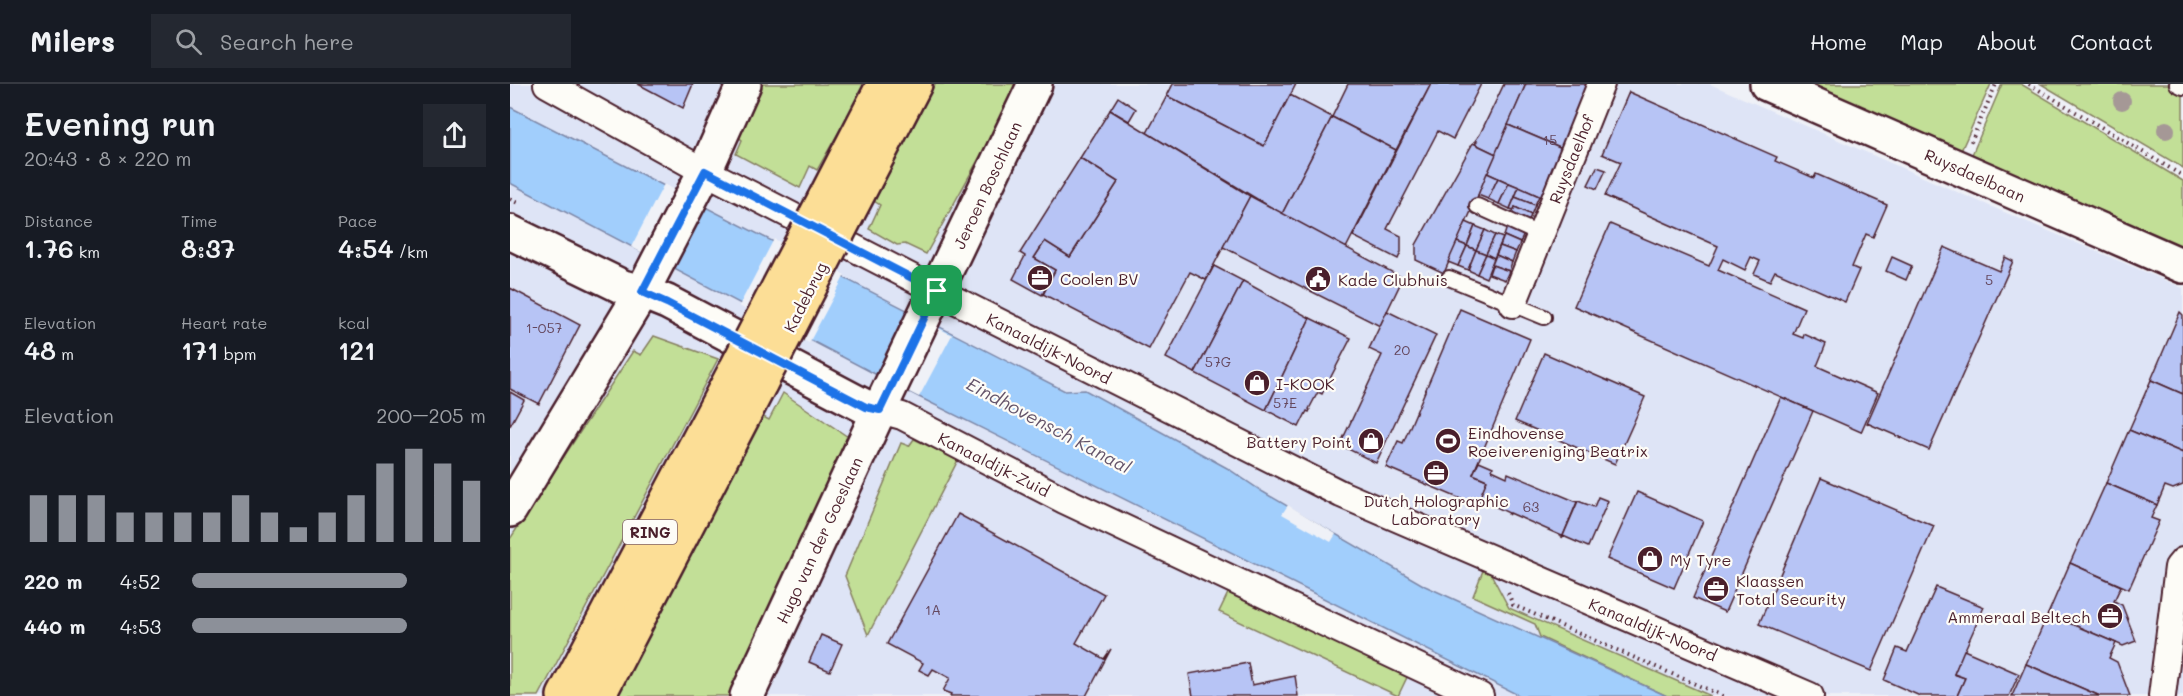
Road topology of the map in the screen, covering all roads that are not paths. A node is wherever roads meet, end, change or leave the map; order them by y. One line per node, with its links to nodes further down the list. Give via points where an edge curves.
1 (547, 84): 10 (street, Kanaaldijk-Noord)
2 (744, 84): 10 (street)
3 (884, 84): 11 (main road, RING)
4 (915, 84): 11 (main road, RING)
5 (1035, 84): 19 (street, Jeroen Boschlaan)
6 (1601, 84): 14 (street, Ruysdaelhof)
7 (1767, 84): 15 (street, Ruysdaelbaan)
8 (2177, 84): 9 (lane)
9 (2183, 87)
10 (698, 185): 17 (street); 19 (street, Kanaaldijk-Noord)
11 (836, 206): 21 (main road, Kadebrug / RING, bridge)
12 (1477, 206): 14 (lane)
13 (510, 232): 17 (street, Kanaaldijk-Zuid, via 623,287)
14 (1541, 235): 18 (street, Ruysdaelhof)
15 (2183, 266)
16 (1449, 278): 18 (lane)
17 (642, 292): 22 (street, Kanaaldijk-Zuid, via 866,407); 23 (street)
18 (1513, 304): 20 (lane)
19 (930, 305): 22 (street, Jeroen Boschlaan); 29 (street, Kanaaldijk-Noord, via 1341,494)
20 (1544, 317)
21 (748, 375): 25 (main road, RING); 26 (main road, RING)
22 (886, 397): 27 (street, Hugo van der Goeslaan); 28 (street, Kanaaldijk-Zuid, via 902,416 1064,500)
23 (510, 510)
24 (2181, 564): 30 (street)
25 (564, 696)
26 (598, 696)
27 (747, 696)
28 (1480, 696)
29 (1810, 696)
30 (2162, 696)

